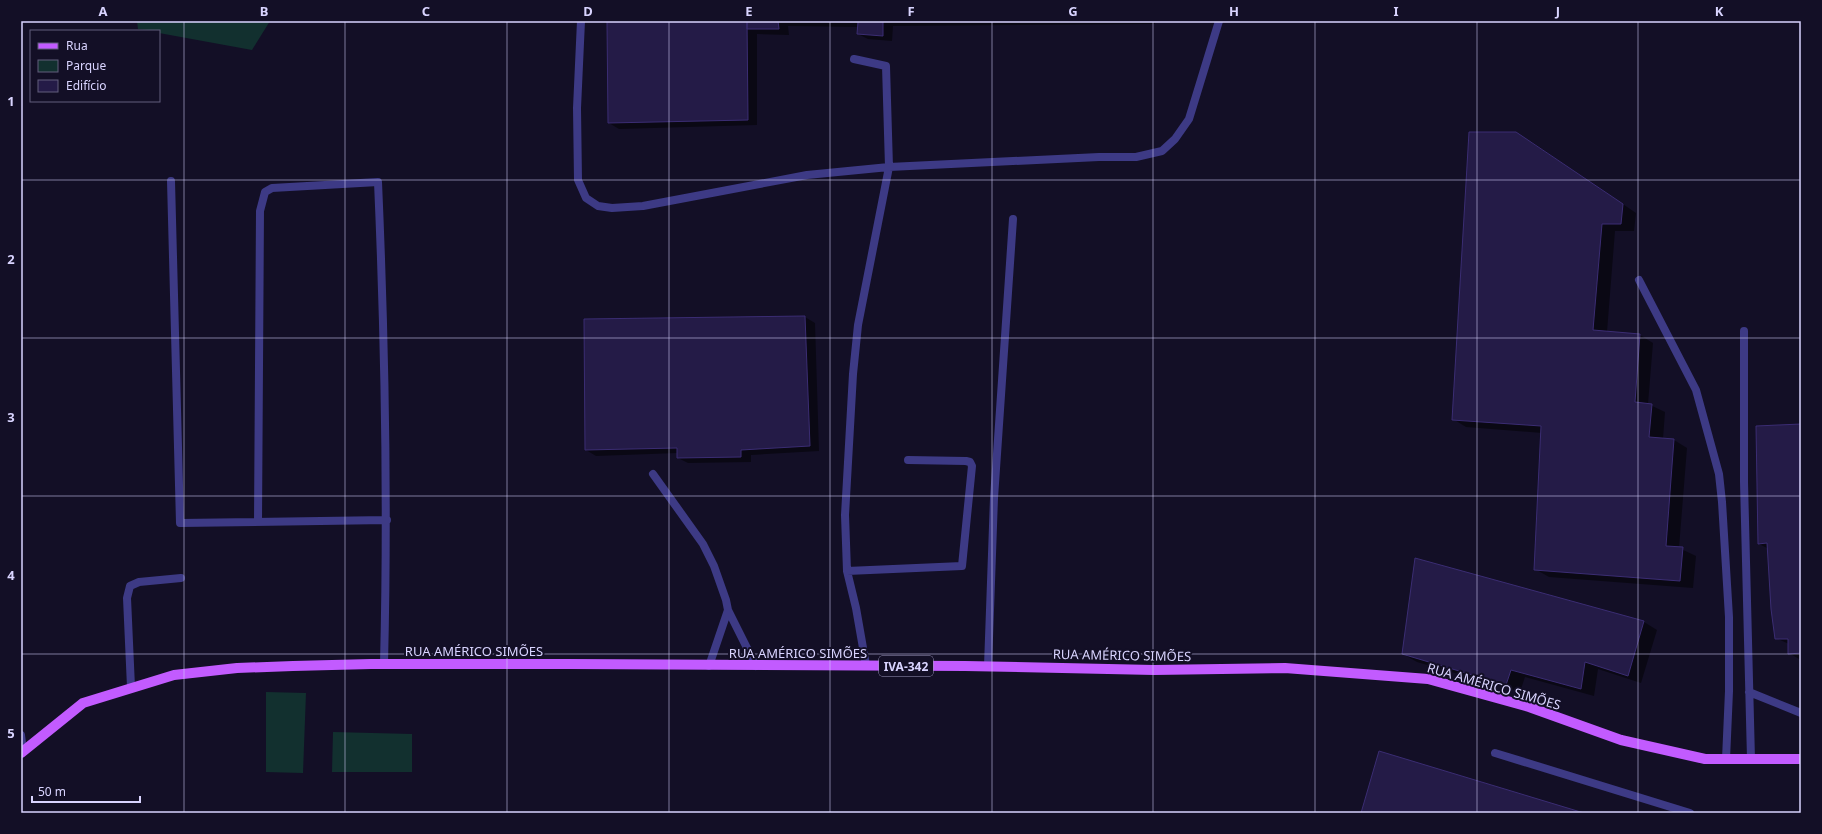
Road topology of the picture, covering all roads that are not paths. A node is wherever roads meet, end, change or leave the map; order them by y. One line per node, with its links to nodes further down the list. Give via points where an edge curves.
1 (581, 21): 4 (lane, via 577,108 578,180 586,198 598,206 643,206 808,175)
2 (1219, 21): 4 (lane, via 1189,119 1175,139 1162,151 1136,157)
3 (854, 59): 4 (lane, via 886,66)
4 (890, 167): 13 (lane, via 858,325 845,515)
5 (171, 182): 12 (lane, via 180,523)
6 (1013, 219): 20 (lane, via 994,498)
7 (1639, 280): 27 (lane, via 1696,390 1719,474 1729,617)
8 (1744, 331): 22 (lane, via 1744,482)
9 (908, 460): 13 (lane, via 970,462 972,466 962,566)
10 (653, 474): 15 (lane, via 703,544 714,566)
11 (387, 520): 12 (lane); 12 (lane, via 384,307 378,182 272,188 264,192 260,211); 16 (lane)
12 (258, 522)
13 (847, 571): 19 (lane)
14 (180, 578): 21 (lane, via 139,582 130,586 127,598)
15 (728, 610): 17 (lane); 18 (lane)
16 (384, 664): 17 (main road, RUA AMÉRICO SIMÕES / IVA-342); 21 (main road, RUA AMÉRICO SIMÕES / IVA-342, via 237,668 174,675)
17 (709, 666): 18 (main road, RUA AMÉRICO SIMÕES / IVA-342)
18 (756, 666): 19 (main road, RUA AMÉRICO SIMÕES / IVA-342)
19 (866, 666): 20 (main road, RUA AMÉRICO SIMÕES / IVA-342)
20 (988, 666): 27 (main road, RUA AMÉRICO SIMÕES / IVA-342, via 1154,670 1285,668 1428,679 1529,707 1621,740 1705,759)
21 (131, 687): 25 (main road, RUA AMÉRICO SIMÕES / IVA-342, via 83,703)
22 (1749, 692): 23 (lane); 28 (lane)
23 (1801, 713)
24 (21, 735): 25 (lane)
25 (22, 752)
26 (1495, 753): 30 (lane)
27 (1726, 759): 28 (main road, RUA AMÉRICO SIMÕES / IVA-342)
28 (1751, 759): 29 (main road, RUA AMÉRICO SIMÕES / IVA-342)
29 (1801, 759)
30 (1690, 813)

